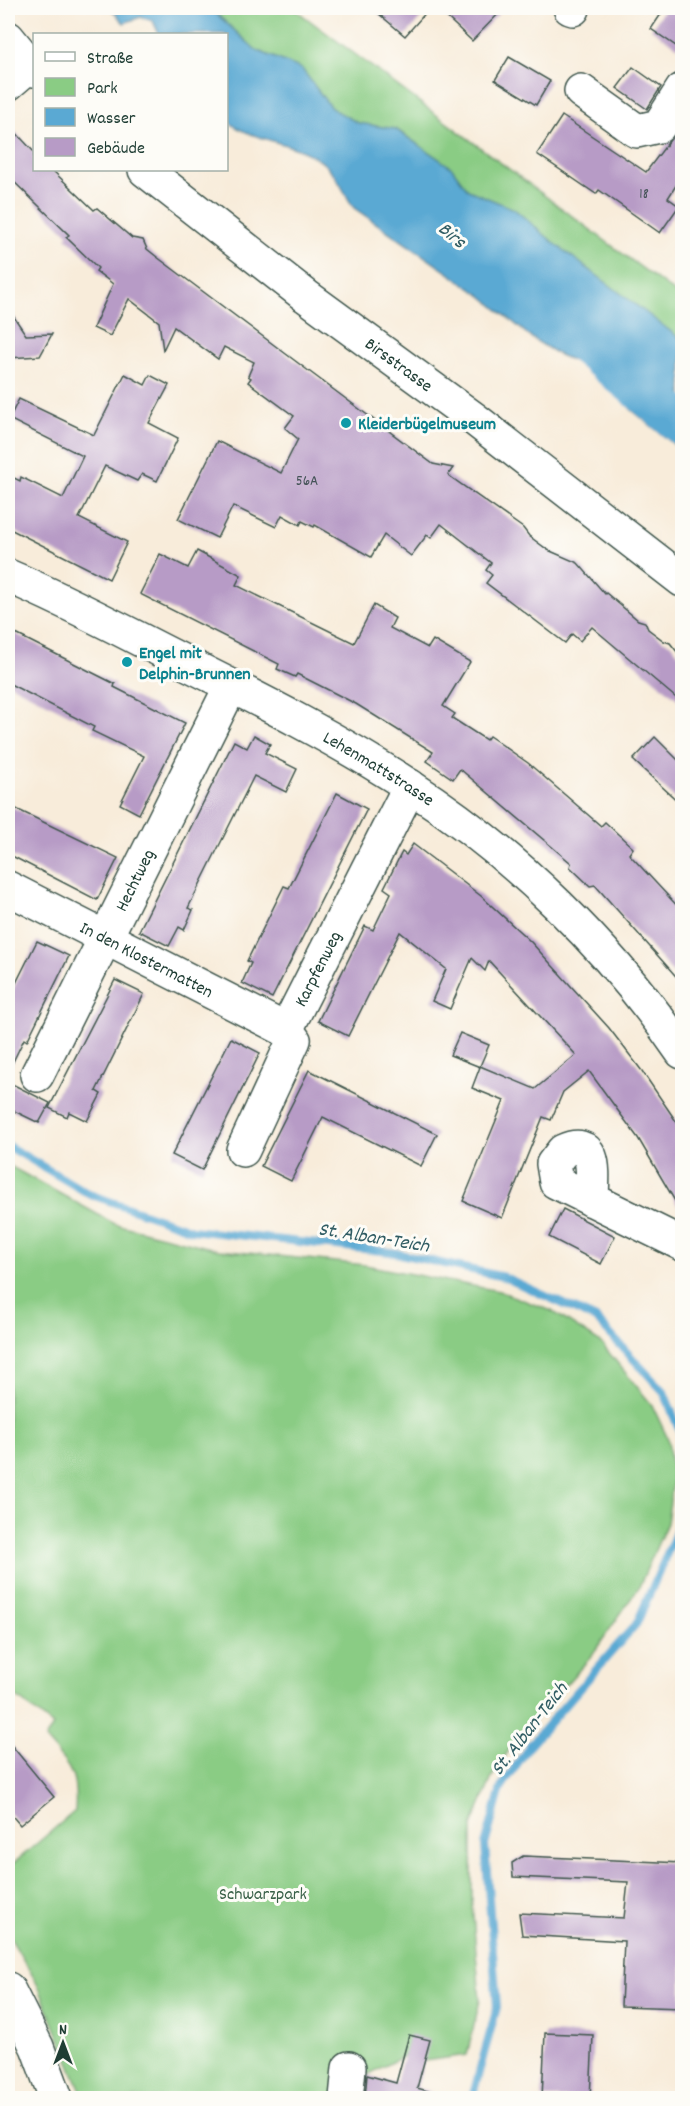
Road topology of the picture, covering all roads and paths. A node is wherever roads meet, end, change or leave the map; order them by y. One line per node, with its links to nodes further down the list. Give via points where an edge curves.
1 (8, 38): 2 (street)
2 (24, 73)
3 (682, 90): 4 (street, via 659,126 637,131)
4 (581, 91)
5 (146, 171): 7 (street, Birsstrasse)
6 (8, 576): 8 (street, Lehenmattstrasse)
7 (682, 580)
8 (231, 686): 9 (street, Lehenmattstrasse); 11 (street, Hechtweg)
9 (410, 786): 12 (street, Karpfenweg); 13 (street, Lehenmattstrasse, via 501,853 544,893 604,953 661,1020)
10 (8, 888): 11 (street, In den Klostermatten)
11 (105, 937): 12 (street, In den Klostermatten); 14 (street, Hechtweg)
12 (286, 1030): 15 (street, Karpfenweg, via 294,1040)
13 (682, 1052)
14 (36, 1075)
15 (243, 1150)
16 (592, 1200): 17 (street)
17 (682, 1244)
18 (8, 1989): 19 (street)
19 (56, 2098)

